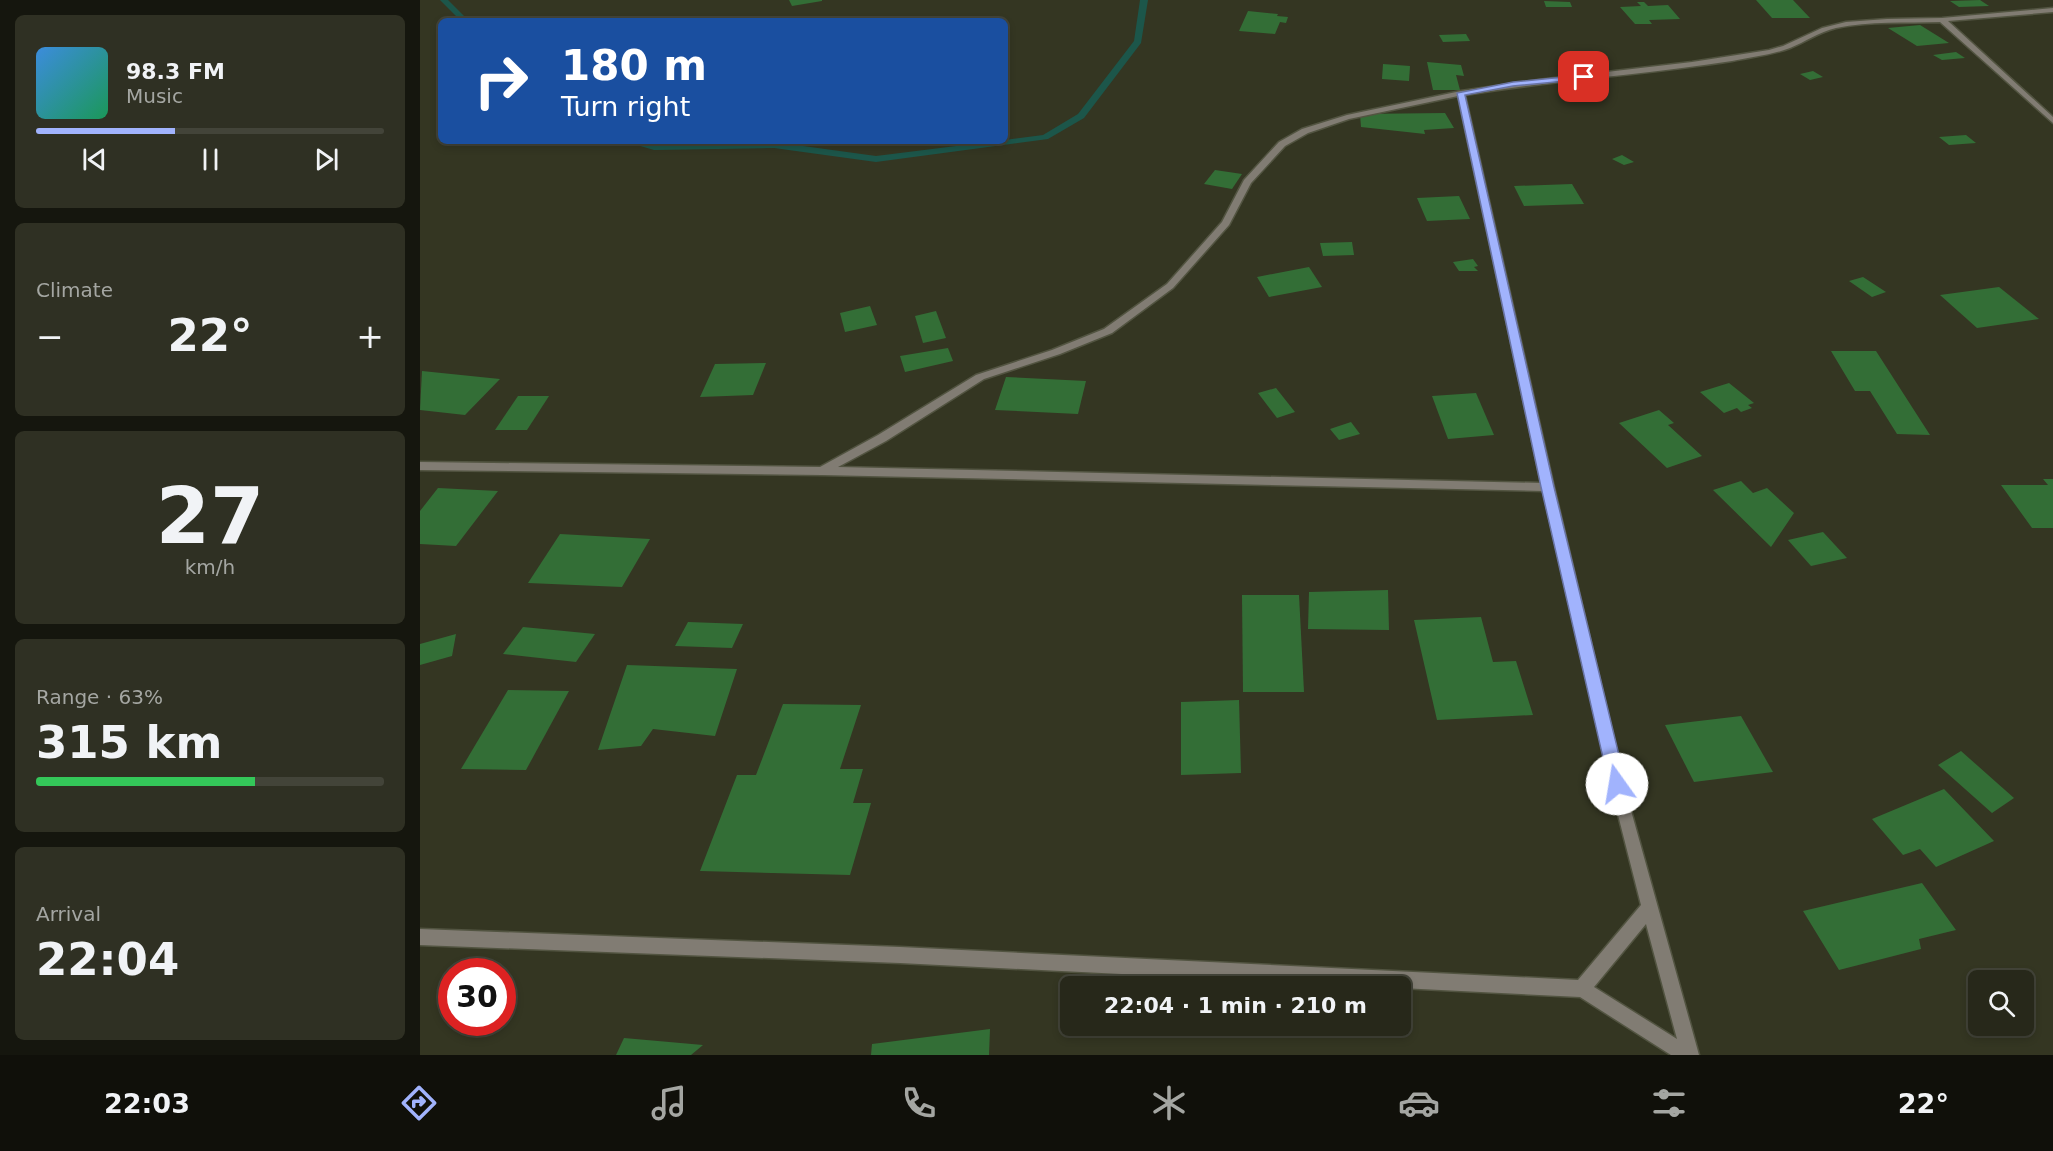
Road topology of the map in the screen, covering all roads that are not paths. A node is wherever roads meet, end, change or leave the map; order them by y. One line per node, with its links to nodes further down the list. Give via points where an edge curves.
1 (2053, 10): 2 (street)
2 (1942, 20): 3 (street, via 1854,23 1830,28 1791,47 1770,52); 4 (street)
3 (1461, 93): 6 (street, via 1347,117 1305,131 1282,144 1247,182 1226,223 1170,286 1108,331 980,377); 7 (street)
4 (2053, 121)
5 (420, 466): 6 (street)
6 (822, 471): 7 (street)
7 (1548, 487): 8 (street)
8 (1650, 906): 10 (street); 11 (street)
9 (420, 937): 10 (street, via 900,955)
10 (1582, 989): 11 (street)
11 (1689, 1055)

